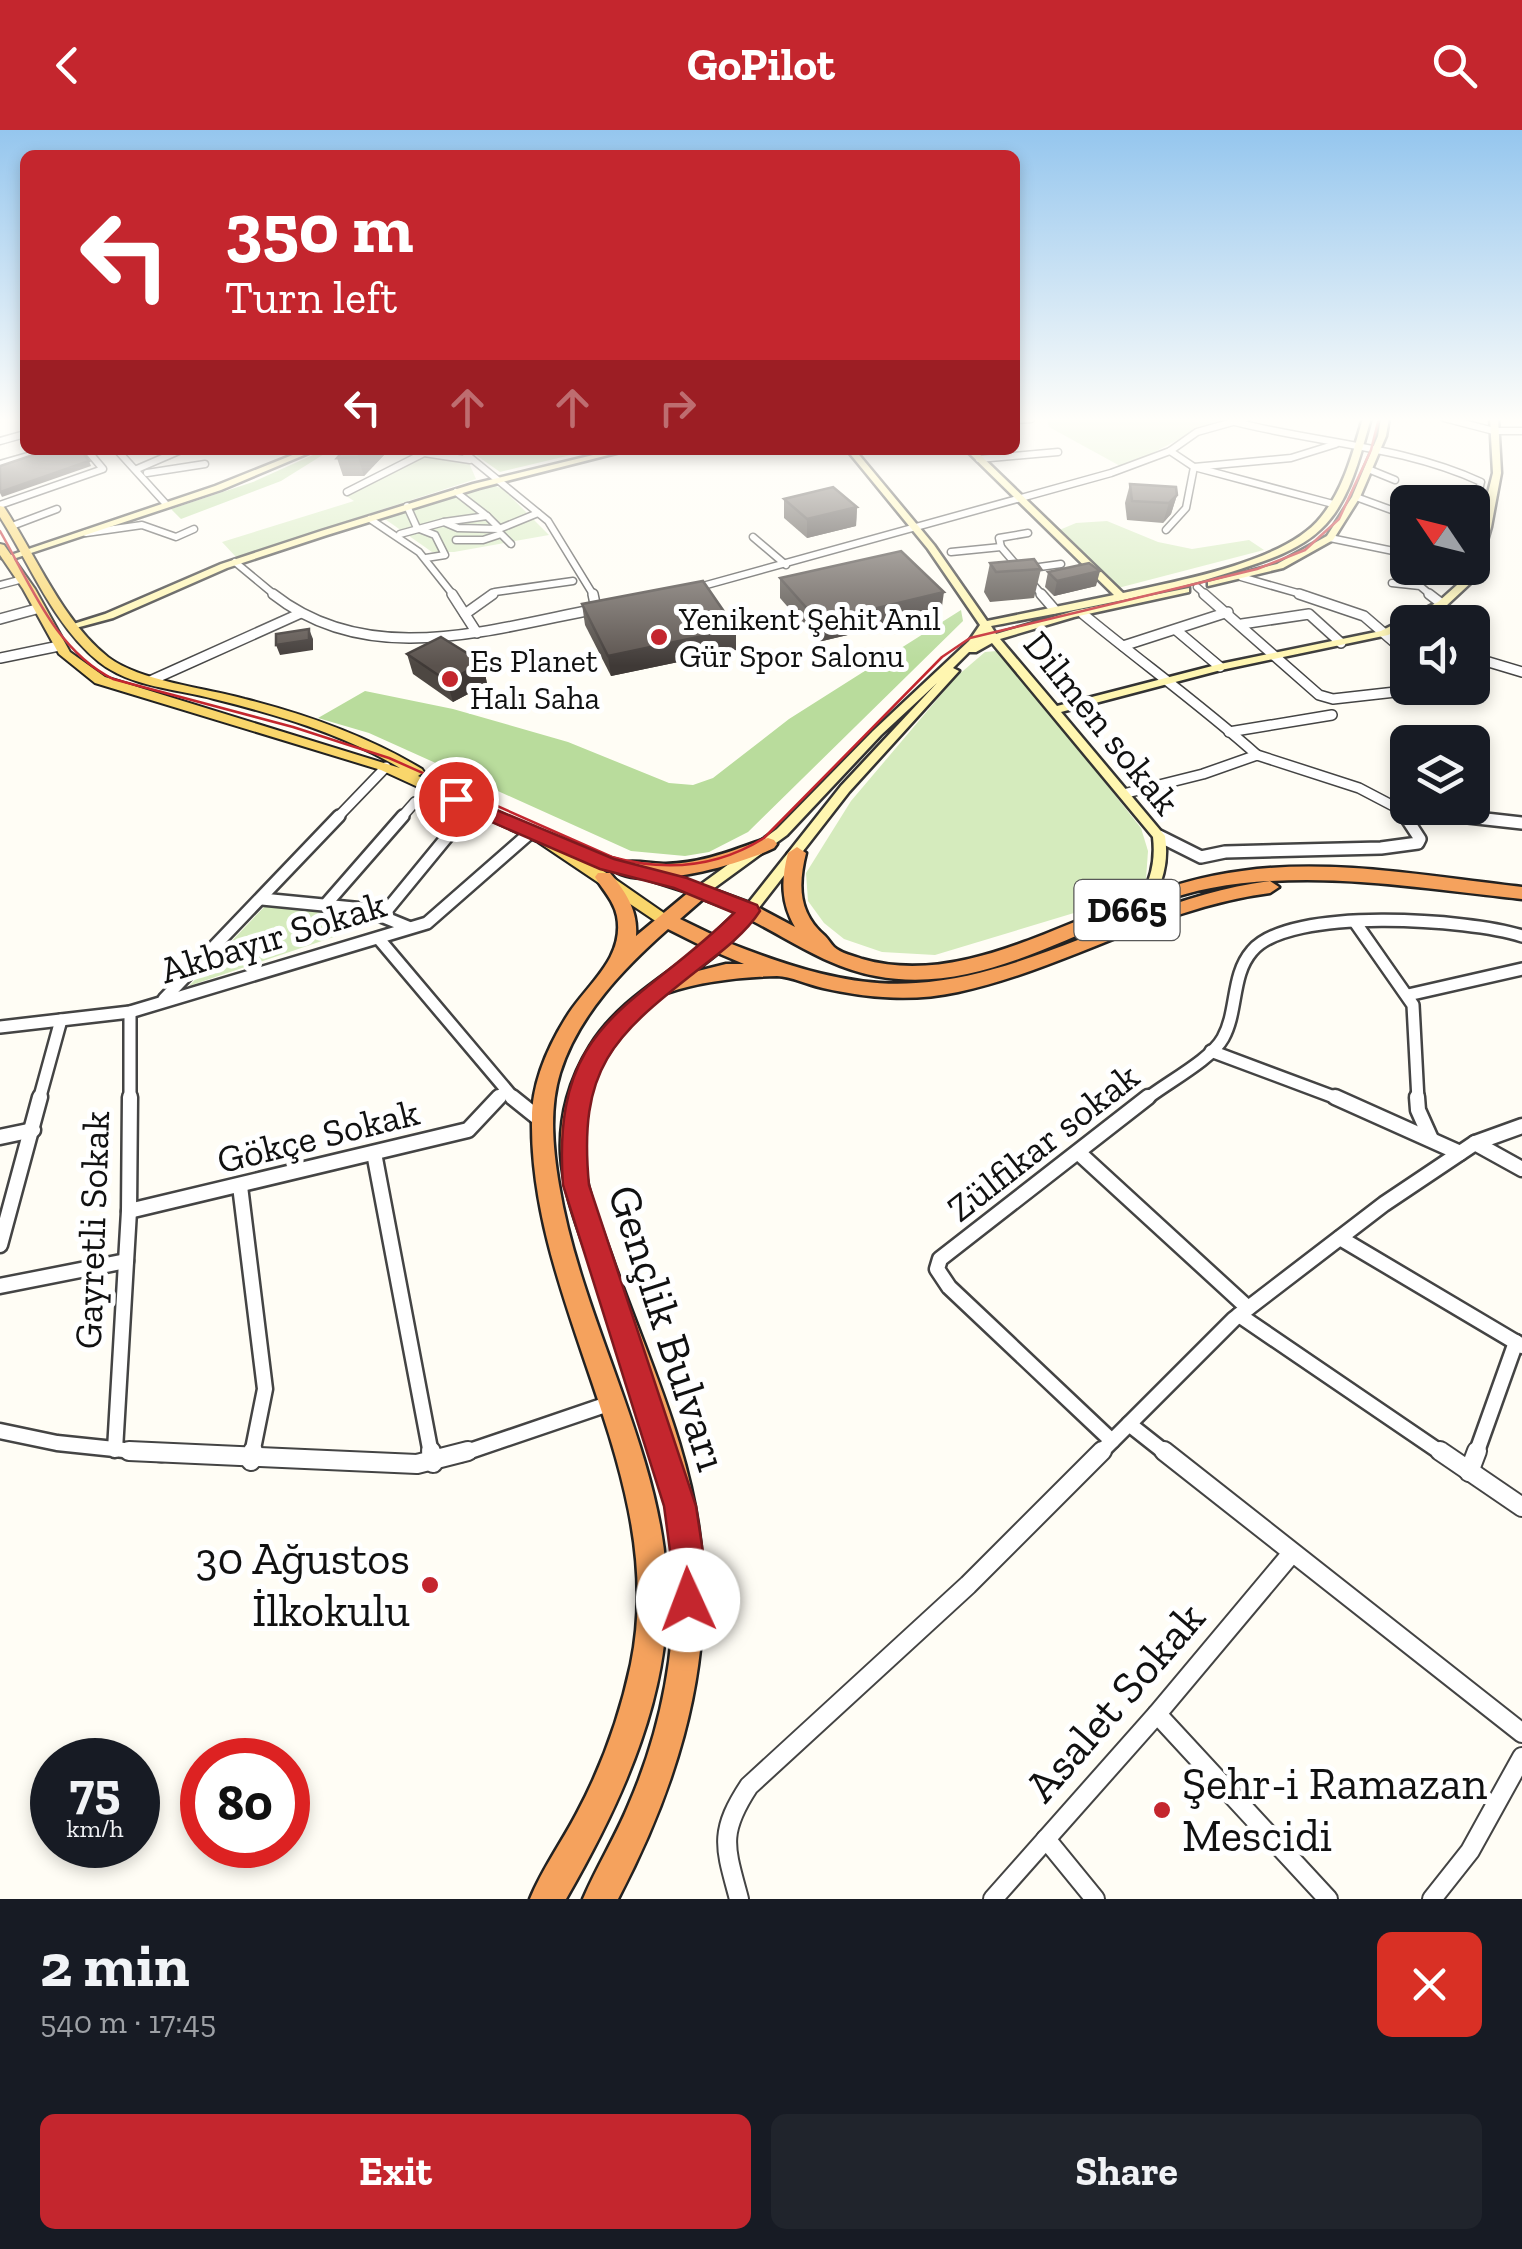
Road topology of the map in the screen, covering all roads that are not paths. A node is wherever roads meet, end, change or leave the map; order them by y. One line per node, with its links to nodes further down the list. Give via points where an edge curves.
1 (1019, 500): 57 (main road)
2 (163, 501): 14 (street)
3 (174, 501): 14 (main road)
4 (426, 501): 16 (main road)
5 (467, 501): 21 (street)
6 (520, 501): 20 (street)
7 (892, 501): 27 (main road, Dilmen sokak)
8 (1017, 501): 27 (street)
9 (1189, 501): 28 (street, via 1182,520)
10 (1320, 501): 15 (street)
11 (1335, 501): 15 (main road)
12 (1354, 501): 34 (main road)
13 (1366, 501): 19 (street)
14 (165, 503): 31 (main road)
15 (1333, 504): 57 (main road, via 1320,526 1259,562)
16 (407, 506): 22 (main road); 26 (street)
17 (0, 507): 24 (main road)
18 (56, 509): 24 (street)
19 (1390, 509)
20 (538, 514): 29 (street); 61 (street, via 576,565)
21 (487, 516): 23 (street); 29 (street)
22 (370, 519): 32 (street); 43 (main road)
23 (444, 522): 26 (street); 29 (street)
24 (12, 526): 39 (main road)
25 (194, 528): 31 (street, via 176,537 147,523)
26 (416, 528): 32 (street); 42 (street, via 435,535 445,555)
27 (915, 529): 45 (street); 71 (main road, Dilmen sokak)
28 (1166, 530)
29 (500, 531): 35 (street, via 482,540); 36 (street)
30 (1028, 533): 37 (street, via 1000,538)
31 (77, 534): 39 (main road)
32 (400, 534): 42 (street)
33 (754, 537): 45 (street)
34 (1330, 538): 38 (street); 47 (main road, via 1280,566)
35 (456, 540)
36 (511, 544)
37 (1002, 546): 40 (street); 46 (street)
38 (1390, 550)
39 (27, 551): 41 (main road); 69 (main road)
40 (951, 552)
41 (3, 553): 48 (main road)
42 (426, 558): 65 (street)
43 (235, 562): 63 (street); 69 (main road)
44 (1060, 564): 46 (street)
45 (786, 565): 56 (street)
46 (1020, 569): 50 (street)
47 (1240, 577): 55 (main road); 73 (street, via 1349,608)
48 (23, 579): 54 (street); 60 (main road)
49 (1014, 580): 50 (street)
50 (1029, 580): 62 (street)
51 (573, 581): 65 (street, via 495,592)
52 (1411, 585): 58 (street)
53 (1463, 585): 58 (main road)
54 (0, 586)
55 (1197, 587): 64 (street); 66 (main road)
56 (685, 591)
57 (1119, 594): 62 (main road)
58 (1442, 604): 73 (main road)
59 (611, 607): 61 (street)
60 (40, 608): 67 (street); 77 (main road)
61 (596, 609): 72 (street)
62 (1054, 609): 71 (main road)
63 (300, 612): 72 (street, via 334,629 370,635); 84 (street)
64 (1228, 612): 68 (street); 70 (street)
65 (466, 614): 72 (street)
66 (1083, 614): 71 (main road); 78 (street)
67 (0, 620)
68 (1242, 624): 76 (street, via 1309,614); 79 (street)
69 (72, 626): 84 (main road, via 105,662)
70 (1176, 630): 78 (street); 82 (street)
71 (990, 631): 87 (main road, Dilmen sokak); 102 (main road, via 877,732); 103 (main road, via 844,789)
72 (477, 632)
73 (1384, 633): 74 (street); 75 (street); 76 (main road)
74 (1390, 634)
75 (1390, 638)
76 (1341, 643): 79 (main road)
77 (60, 646): 80 (street); 91 (main road, via 72,662 118,687)
78 (1123, 646): 85 (street)
79 (1275, 655): 82 (main road); 86 (street, via 1311,690 1333,698)
80 (0, 658)
81 (1490, 662): 83 (street)
82 (1220, 667): 85 (main road)
83 (1522, 672)
84 (152, 680): 93 (main road, via 358,738)
85 (1172, 682): 87 (main road); 89 (street)
86 (1390, 692)
87 (1054, 710): 92 (main road, Dilmen sokak)
88 (1332, 715): 89 (street)
89 (1229, 732): 90 (street)
90 (1257, 754): 92 (street); 95 (street)
91 (386, 768): 93 (main road); 107 (street)
92 (1127, 794): 101 (main road, Dilmen sokak)
93 (456, 799): 100 (main road)
94 (415, 802): 108 (street)
95 (1390, 804)
96 (1490, 819): 98 (street)
97 (460, 821): 112 (street)
98 (1522, 822)
99 (1411, 825): 101 (street, via 1418,843 1200,857)
100 (537, 835): 104 (main road); 115 (street, Akbayır Sokak, via 445,911)
101 (1160, 836): 109 (main road, Dilmen sokak, via 1160,876)
102 (768, 844): 104 (highway, via 690,871); 105 (main road)
103 (797, 852): 111 (main road); 119 (highway, via 790,886 794,912 828,950)
104 (612, 872): 105 (main road); 113 (main road); 121 (highway, via 629,922)
105 (701, 891): 111 (highway, D665); 113 (highway, Gençlik Bulvarı)
106 (1522, 893): 109 (highway, D665, via 1273,872 1201,884)
107 (262, 899): 108 (street); 124 (street)
108 (327, 903): 112 (street)
109 (1144, 904): 119 (highway, D665, via 968,965 910,972)
110 (1522, 906): 122 (highway, D665, via 1360,886 1250,888 1178,906 953,985 888,990)
111 (749, 911): 118 (highway, Gençlik Bulvarı); 119 (highway, D665, via 825,955)
112 (382, 916): 115 (street)
113 (666, 920): 118 (highway); 121 (highway, Gençlik Bulvarı)
114 (1355, 922): 116 (street, via 1476,923); 123 (street); 129 (street, Zülfikar sokak, via 1262,940 1250,952 1222,1040)
115 (408, 927): 117 (street, Akbayır Sokak)
116 (1522, 936)
117 (379, 939): 124 (street, Akbayır Sokak); 130 (street)
118 (716, 945): 122 (highway); 125 (highway, Gençlik Bulvarı)
119 (872, 968)
120 (1522, 969): 123 (street)
121 (612, 973): 131 (highway, Gençlik Bulvarı, via 559,1050)
122 (806, 974): 125 (highway, via 744,970 704,976)
123 (1408, 995): 135 (street, via 1418,1110)
124 (161, 1002): 126 (street, Akbayır Sokak)
125 (631, 1010): 164 (highway, Gençlik Bulvarı, via 602,1043 582,1085 572,1161 680,1506 688,1634 676,1715 654,1787)
126 (130, 1012): 127 (street, Akbayır Sokak); 142 (street, Gayretli Sokak)
127 (61, 1020): 128 (street, Akbayır Sokak); 133 (street)
128 (0, 1027)
129 (1211, 1050): 135 (street); 139 (street, Zülfikar sokak)
130 (505, 1091): 131 (street); 137 (street, Gökçe Sokak, via 468,1130)
131 (542, 1121): 149 (highway, Gençlik Bulvarı, via 548,1198)
132 (1522, 1126): 136 (street)
133 (33, 1130): 134 (street); 144 (street)
134 (0, 1137)
135 (1432, 1139): 138 (street)
136 (1475, 1144): 138 (street); 140 (street)
137 (374, 1153): 141 (street, Gökçe Sokak); 155 (street)
138 (1460, 1153): 143 (street)
139 (1080, 1154): 147 (street); 152 (street, Zülfikar sokak, via 940,1260 937,1269)
140 (1522, 1169)
141 (240, 1186): 142 (street, Gökçe Sokak); 154 (street, via 265,1389)
142 (129, 1212): 145 (street, Gayretli Sokak)
143 (1340, 1238): 147 (street); 148 (street)
144 (0, 1245)
145 (126, 1261): 146 (street); 153 (street, Gayretli Sokak)
146 (0, 1286)
147 (1243, 1312): 150 (street); 156 (street)
148 (1519, 1344): 156 (street)
149 (611, 1404): 155 (street); 163 (highway, Gençlik Bulvarı, via 644,1514 652,1576 643,1676 612,1777)
150 (1129, 1424): 152 (street); 158 (street)
151 (0, 1431): 153 (street)
152 (1112, 1441): 165 (street, via 968,1585 749,1786 728,1818 728,1859)
153 (116, 1450): 154 (street)
154 (251, 1461): 155 (street)
155 (434, 1463)
156 (1469, 1472): 157 (street)
157 (1522, 1507)
158 (1292, 1553): 159 (street, Asalet Sokak); 160 (street)
159 (1157, 1714): 162 (street, Asalet Sokak); 168 (street)
160 (1522, 1733)
161 (1522, 1757): 169 (street, via 1470,1851)
162 (1046, 1838): 166 (street, Asalet Sokak); 167 (street)
163 (547, 1899)
164 (600, 1899)
165 (739, 1899)
166 (993, 1899)
167 (1095, 1899)
168 (1328, 1899)
169 (1432, 1899)

